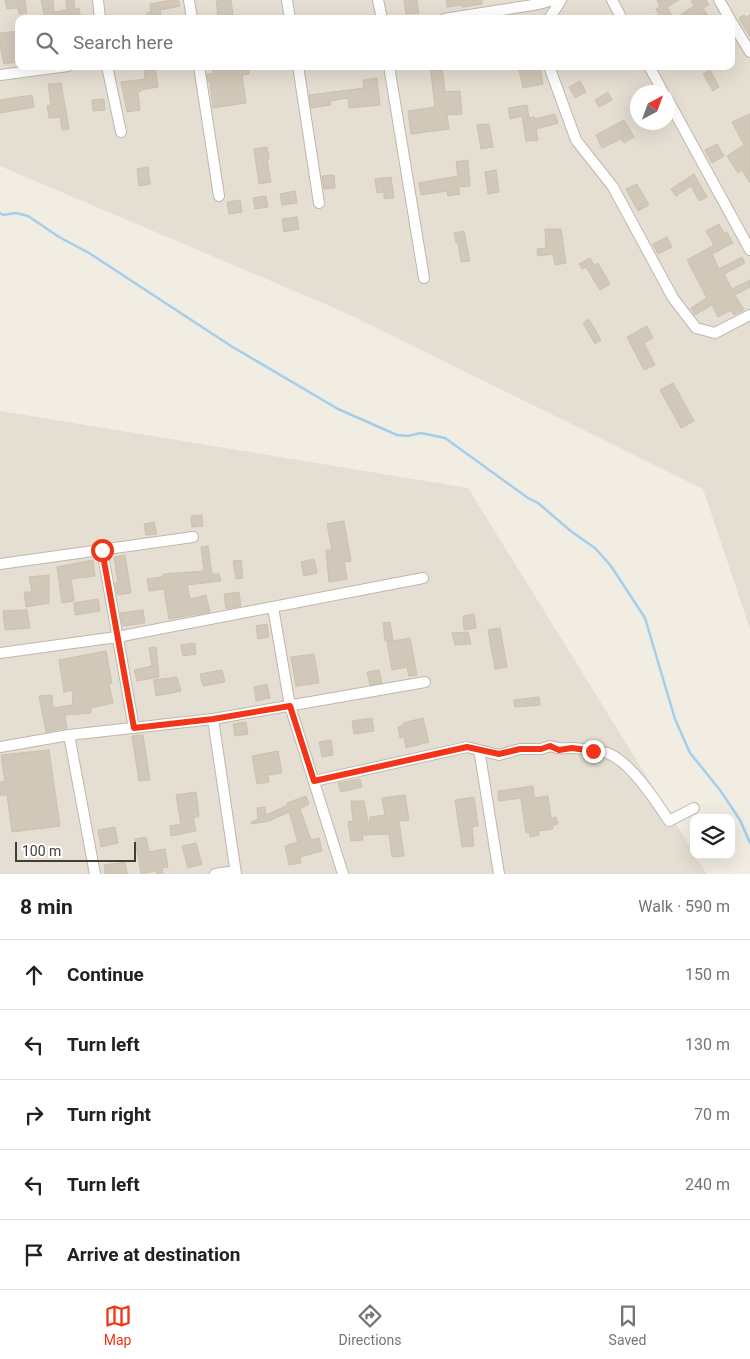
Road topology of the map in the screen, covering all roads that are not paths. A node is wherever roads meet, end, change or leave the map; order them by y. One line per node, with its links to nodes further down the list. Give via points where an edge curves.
1 (98, 0): 9 (street)
2 (189, 0): 10 (street)
3 (287, 0): 11 (street)
4 (378, 0): 12 (street)
5 (552, 0): 13 (street)
6 (561, 0): 14 (street)
7 (612, 0): 15 (street)
8 (719, 0): 16 (street)
9 (100, 15)
10 (191, 15)
11 (289, 15)
12 (381, 15)
13 (469, 15)
14 (552, 15)
15 (620, 15)
16 (728, 15)
17 (735, 27): 18 (street)
18 (750, 52)
19 (38, 70): 26 (street)
20 (108, 70): 29 (street)
21 (200, 70): 30 (street)
22 (299, 70): 31 (street)
23 (390, 70): 33 (street)
24 (550, 70): 34 (street, via 576,140 613,187 673,298 696,328 715,333)
25 (651, 70): 27 (street)
26 (0, 75)
27 (659, 85)
28 (675, 113): 32 (street)
29 (121, 132)
30 (219, 196)
31 (319, 203)
32 (750, 250)
33 (424, 278)
34 (750, 315)
35 (193, 537): 36 (street)
36 (102, 550): 37 (street); 40 (street)
37 (0, 564)
38 (423, 578): 39 (street)
39 (273, 607): 40 (street); 43 (street)
40 (117, 637): 41 (street); 45 (street)
41 (0, 653)
42 (425, 682): 43 (street)
43 (290, 706): 44 (street); 49 (street)
44 (213, 719): 45 (street); 51 (street)
45 (134, 728): 46 (street)
46 (70, 735): 47 (street); 52 (street)
47 (0, 747)
48 (478, 750): 49 (street, via 467,747); 50 (street, via 499,754 550,746 559,750 572,748 607,753 623,762 655,798 669,821); 55 (street)
49 (314, 781): 54 (street)
50 (694, 808)
51 (235, 872): 53 (street)
52 (95, 874)
53 (215, 874)
54 (343, 874)
55 (499, 874)

